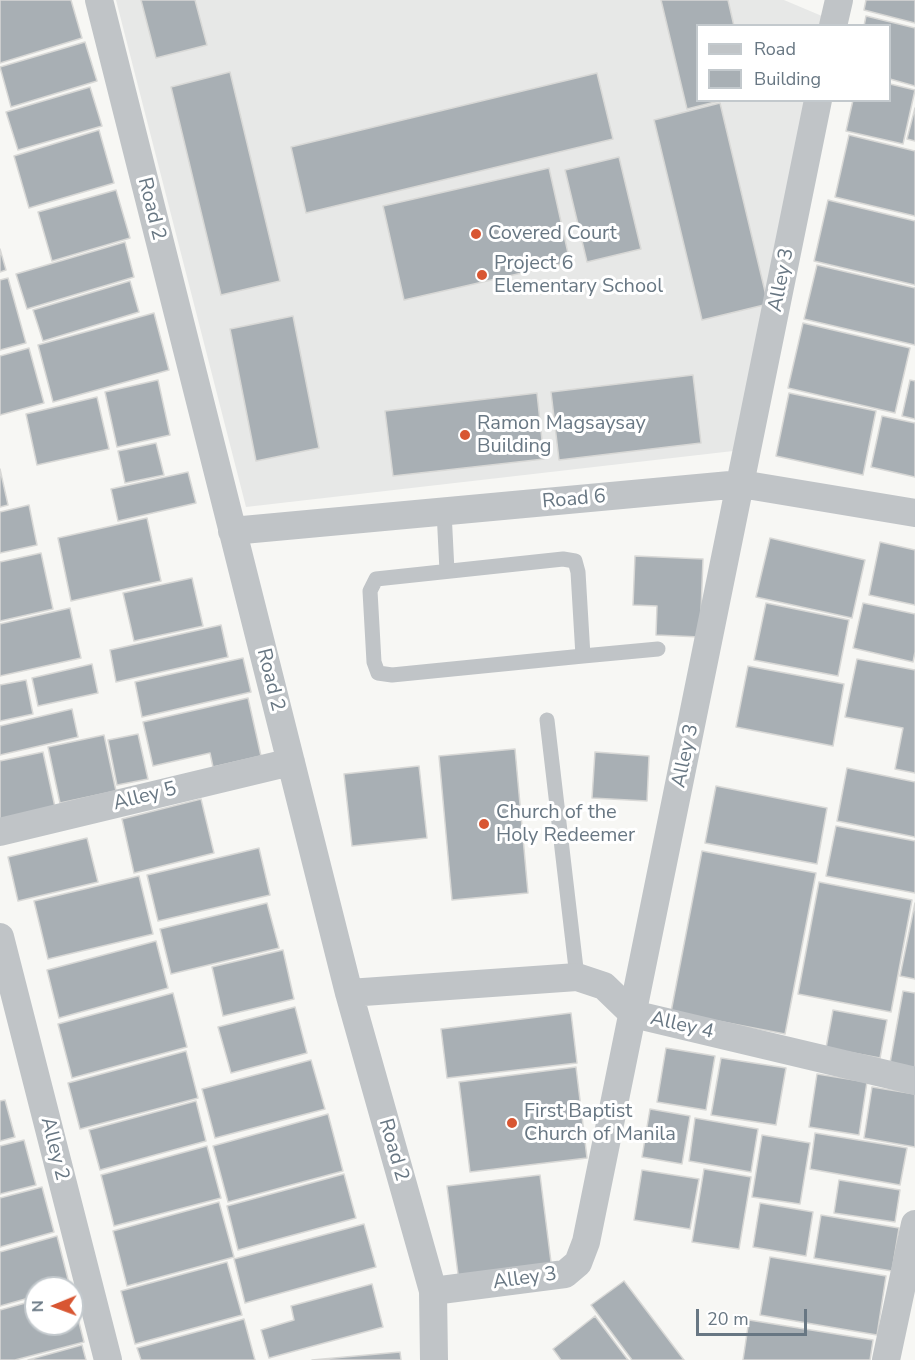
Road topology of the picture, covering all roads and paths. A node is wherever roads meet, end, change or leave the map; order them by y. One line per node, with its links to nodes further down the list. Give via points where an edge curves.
1 (99, 0): 8 (street, Road 2)
2 (838, 0): 3 (street)
3 (833, 24)
4 (818, 102): 5 (street, Alley 3)
5 (741, 484): 6 (street, Road 6); 7 (street, Road 6); 18 (street, Alley 3)
6 (444, 511): 8 (street, Road 6); 9 (lane)
7 (915, 513)
8 (232, 531): 13 (street, Road 2)
9 (447, 571): 11 (lane, via 575,561 579,572); 11 (lane, via 376,579 370,591 378,673 392,675)
10 (658, 649): 11 (lane)
11 (583, 656)
12 (547, 720): 16 (lane)
13 (291, 762): 14 (street, Alley 5); 17 (street, Road 2)
14 (0, 832)
15 (0, 937): 22 (street, Alley 2)
16 (577, 976): 17 (street, Alley 4); 18 (street, Alley 4, via 604,986)
17 (349, 993): 21 (street, Road 2)
18 (633, 1014): 19 (street, Alley 4); 21 (street, Alley 3, via 586,1242 578,1263 566,1274)
19 (915, 1081)
20 (915, 1224): 24 (street)
21 (433, 1291): 23 (street, Road 2)
22 (108, 1360)
23 (434, 1360)
24 (886, 1360)

